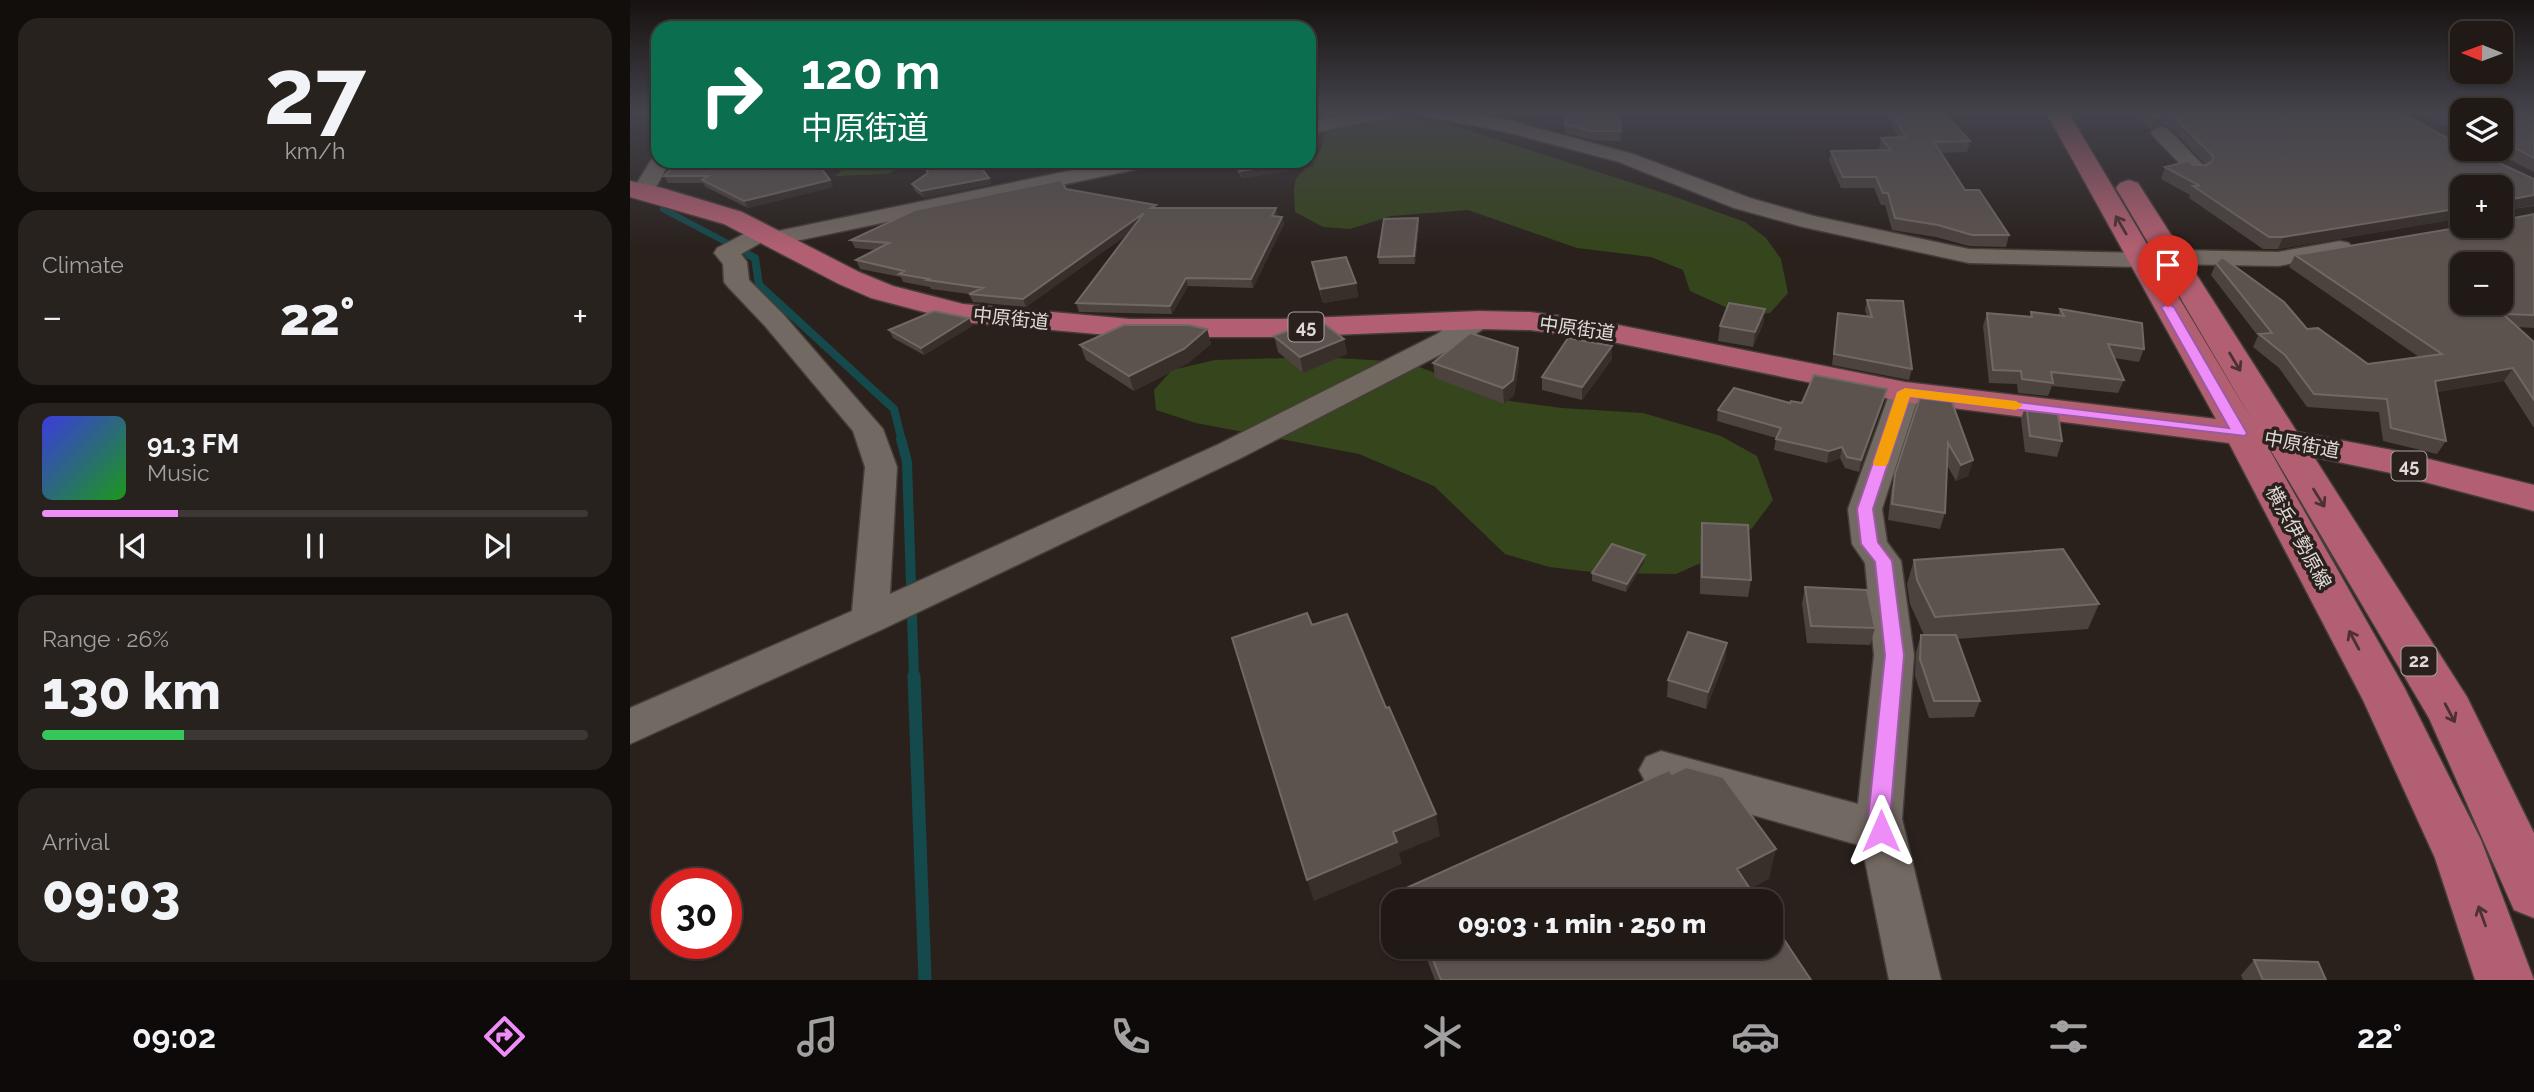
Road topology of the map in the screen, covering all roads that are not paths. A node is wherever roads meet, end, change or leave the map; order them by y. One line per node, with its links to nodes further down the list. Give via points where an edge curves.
1 (1625, 158): 11 (street, via 1742,202 1811,222 1969,256)
2 (2088, 158): 11 (main road, 横浜伊勢原線 / 22, one-way to 2)
3 (2104, 158): 11 (main road, 横浜伊勢原線 / 22)
4 (2185, 158): 7 (street)
5 (654, 168): 8 (street)
6 (1112, 168): 9 (street)
7 (2196, 169)
8 (637, 190): 9 (main road, 中原街道 / 45, via 733,218)
9 (752, 241): 12 (main road, 中原街道 / 45, via 930,307 1002,319 1130,328); 16 (street, via 735,262 737,282 868,429 881,467)
10 (2369, 243): 11 (street, via 2278,259)
11 (2156, 259): 14 (main road, 横浜伊勢原線 / 22, one-way to 14); 14 (main road, 横浜伊勢原線 / 22)
12 (1479, 320): 13 (main road, 中原街道 / 45, via 1598,330); 16 (street, via 1230,452)
13 (1905, 392): 14 (main road, 中原街道 / 45); 19 (street, via 1865,509 1870,544 1883,561 1894,655)
14 (2261, 437): 15 (main road, 中原街道 / 45, via 2392,462); 20 (main road, 横浜伊勢原線 / 22, one-way to 20, via 2450,711); 22 (main road, 横浜伊勢原線 / 22, one-way to 14, via 2462,858 2406,739 2273,488)
15 (2534, 498)
16 (876, 616): 17 (street)
17 (630, 727)
18 (1661, 770): 19 (street)
19 (1881, 831): 21 (street)
20 (2534, 892)
21 (1915, 980)
22 (2505, 980)

